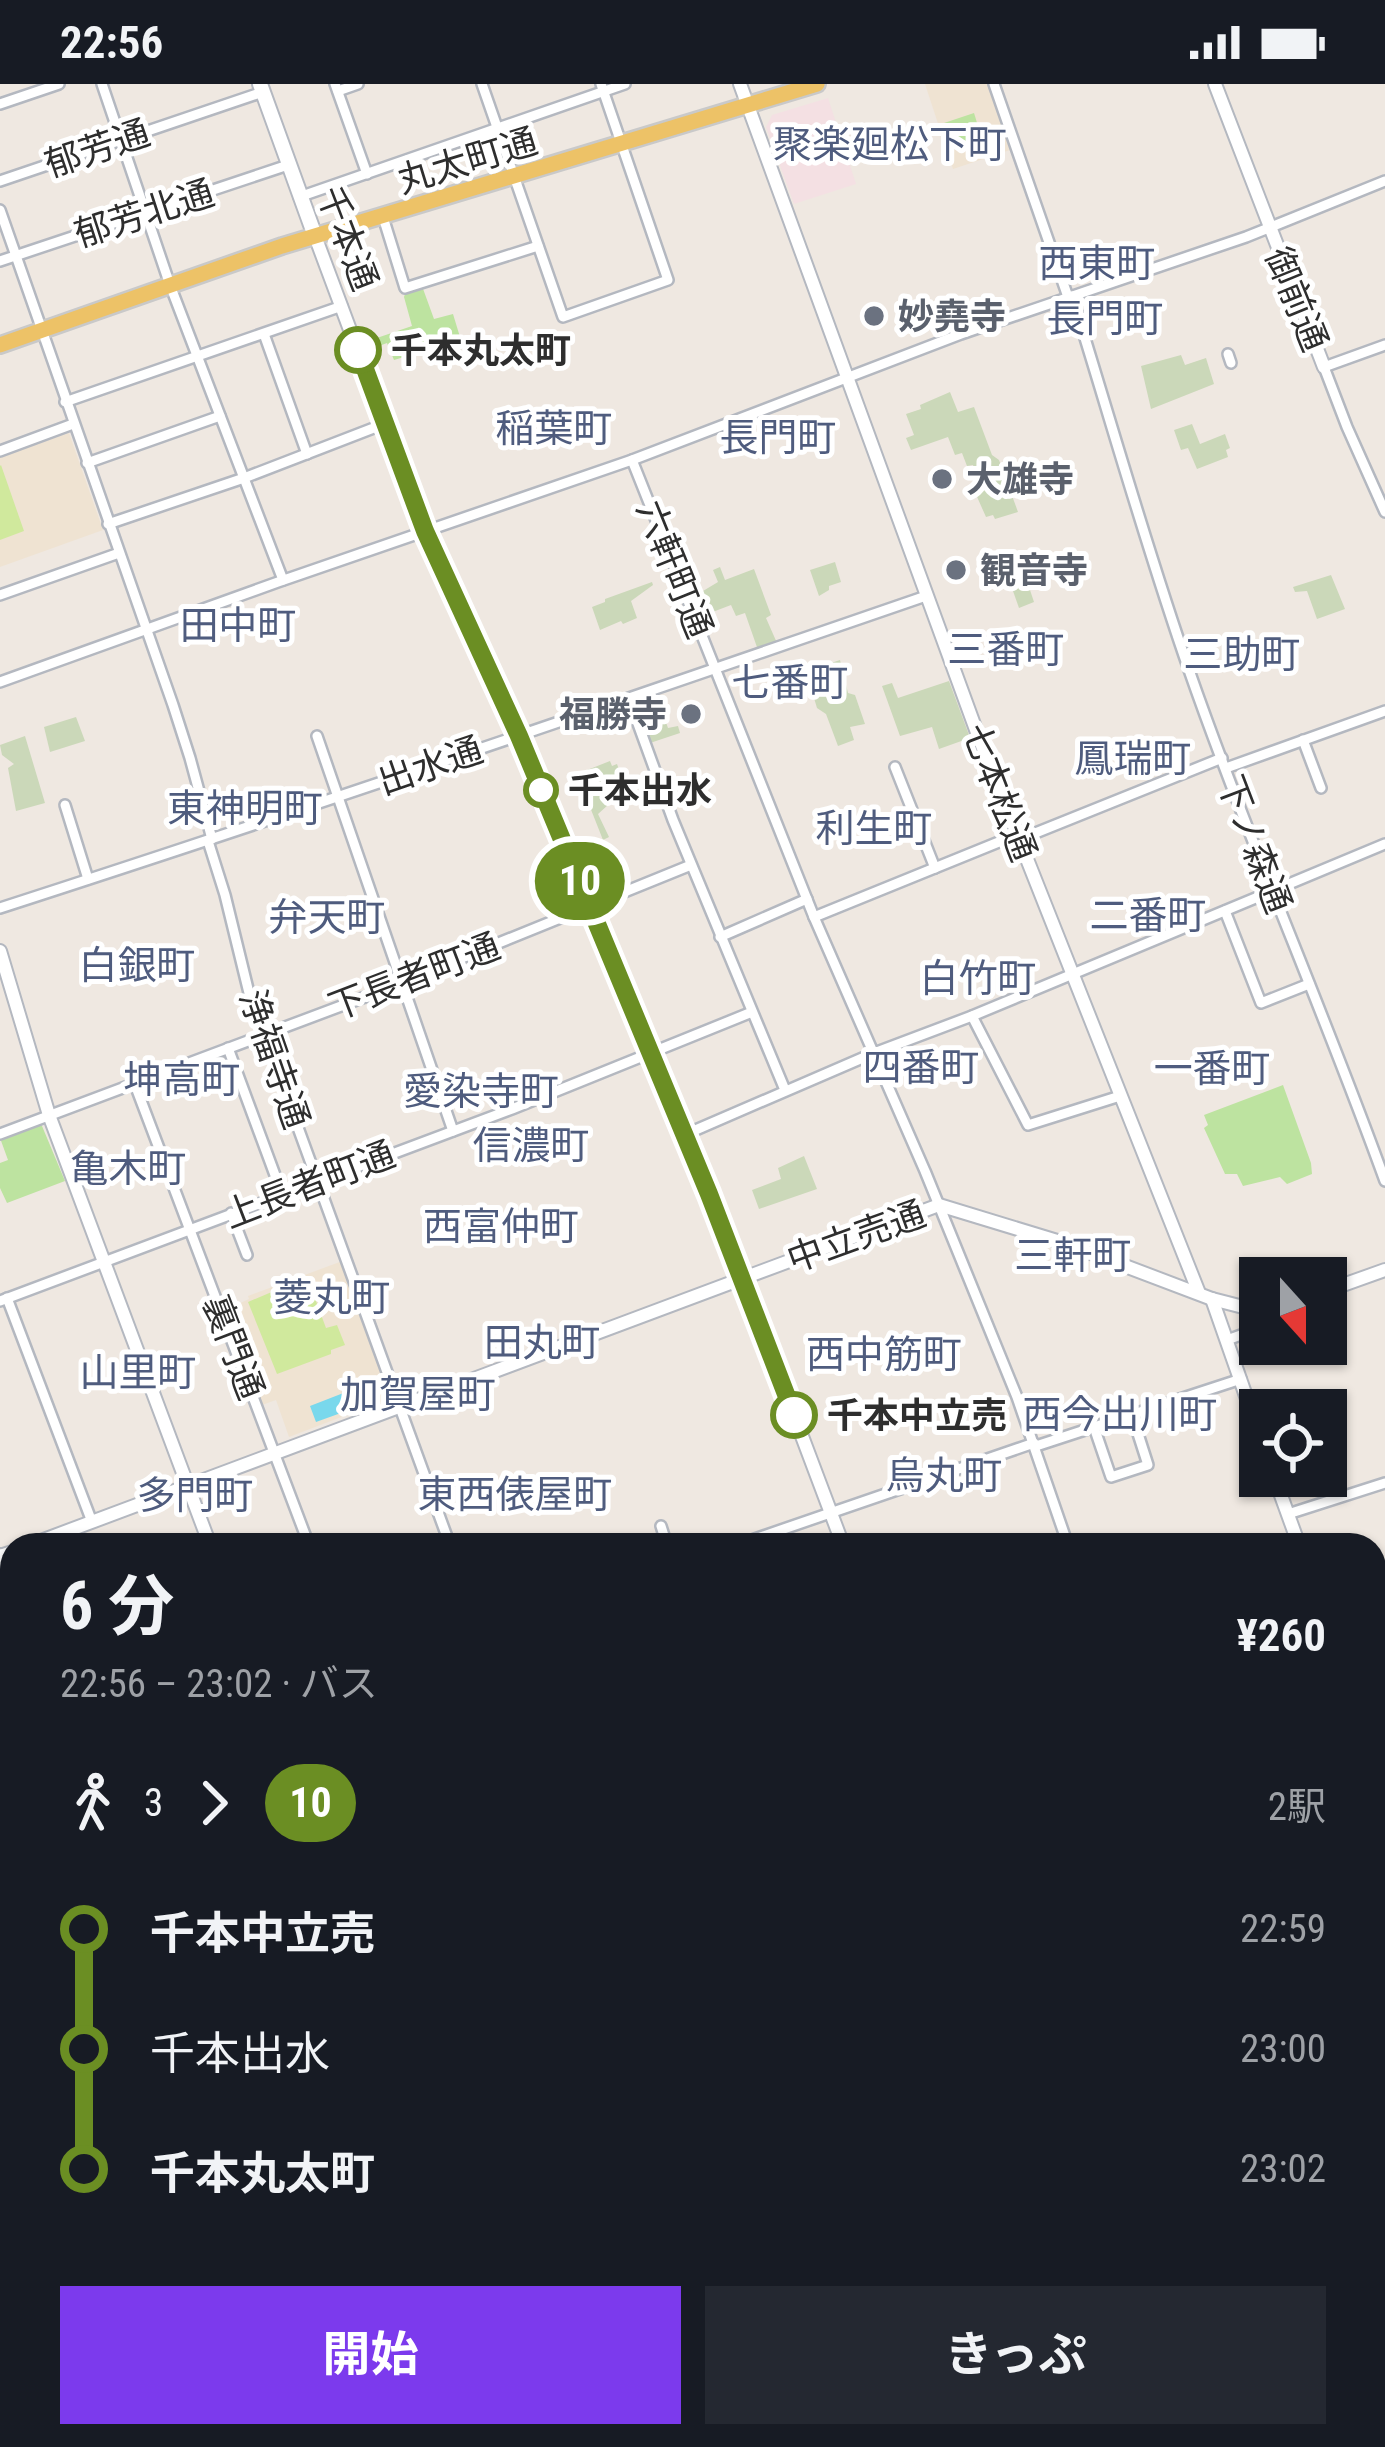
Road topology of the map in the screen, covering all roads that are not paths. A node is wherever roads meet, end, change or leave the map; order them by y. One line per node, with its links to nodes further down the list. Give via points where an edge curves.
1 (59, 84): 13 (street)
2 (102, 84): 16 (street)
3 (358, 84): 10 (street)
4 (482, 84): 15 (street)
5 (625, 84): 12 (street)
6 (740, 84): 14 (street, 七本松通)
7 (817, 84): 14 (main road, 丸太町通)
8 (994, 84): 33 (street, 下ノ森通)
9 (1215, 84): 27 (street, 御前通)
10 (336, 87): 19 (street)
11 (261, 88): 16 (street, 郁芳通); 18 (main road, 千本通)
12 (602, 88): 15 (street); 17 (street)
13 (0, 104)
14 (748, 105): 17 (main road, 丸太町通); 41 (street, 七本松通)
15 (498, 128): 19 (street); 20 (street)
16 (121, 140): 21 (street, 郁芳通); 25 (street)
17 (621, 145): 20 (main road, 丸太町通); 29 (street, via 668,280 563,316)
18 (288, 165): 23 (main road, 千本通); 25 (street, 郁芳北通)
19 (367, 174): 23 (street)
20 (515, 177): 26 (main road, 丸太町通); 29 (street)
21 (0, 181)
22 (1385, 182): 27 (street)
23 (299, 197): 28 (main road, 千本通)
24 (0, 210): 30 (street, 浄福寺通)
25 (145, 212): 30 (street, 郁芳北通); 32 (street)
26 (383, 217): 28 (main road, 丸太町通); 29 (street, via 405,288)
27 (1269, 229): 33 (street); 40 (street, 御前通)
28 (315, 236): 32 (main road, 丸太町通); 34 (street, 千本通)
29 (538, 246)
30 (15, 256): 31 (street, 郁芳北通); 35 (street, 浄福寺通)
31 (0, 261)
32 (170, 286): 35 (main road, 丸太町通); 39 (street)
33 (1070, 296): 41 (street); 66 (street, 下ノ森通)
34 (342, 306): 36 (street); 45 (street, 千本通)
35 (40, 331): 37 (main road, 丸太町通); 42 (street, 浄福寺通)
36 (264, 334): 39 (street); 47 (street)
37 (0, 345)
38 (1385, 345): 40 (street)
39 (198, 357): 42 (street); 43 (street)
40 (1324, 367): 51 (street, 御前通)
41 (846, 377): 48 (street); 57 (street, 七本松通)
42 (65, 402): 44 (street, 浄福寺通)
43 (220, 416): 49 (street); 50 (street)
44 (73, 424): 46 (street); 49 (street, 浄福寺通)
45 (385, 424): 47 (street); 53 (street, 千本通)
46 (0, 451)
47 (307, 454): 50 (street)
48 (632, 460): 53 (street); 59 (street, 六軒町通)
49 (87, 463): 52 (street, 浄福寺通)
50 (244, 478): 52 (street); 55 (street)
51 (1385, 512)
52 (108, 524): 54 (street, 浄福寺通)
53 (425, 531): 55 (street); 64 (street, 千本通)
54 (119, 553): 56 (street); 58 (street, 浄福寺通)
55 (283, 580): 58 (street)
56 (0, 595)
57 (926, 596): 59 (street, 出水通); 71 (street, 七本松通)
58 (146, 629): 60 (street); 72 (street, 浄福寺通)
59 (716, 670): 61 (street, 出水通); 78 (street, 六軒町通)
60 (0, 682)
61 (629, 699): 64 (street, 出水通); 74 (street)
62 (1385, 711): 65 (street)
63 (317, 736): 69 (street)
64 (519, 736): 69 (street, 出水通); 79 (street, 千本通)
65 (1303, 740): 66 (street); 68 (street)
66 (1224, 763): 71 (street); 77 (street, 下ノ森通)
67 (895, 767): 75 (street)
68 (1321, 788)
69 (338, 796): 72 (street, 出水通); 86 (street)
70 (65, 806): 76 (street)
71 (1017, 837): 75 (street); 85 (street, 七本松通)
72 (210, 840): 76 (street, 出水通); 90 (street, 浄福寺通)
73 (1385, 844): 77 (street)
74 (692, 865): 79 (street, 下長者町通); 83 (street)
75 (934, 868): 82 (street)
76 (88, 879): 80 (street, 出水通)
77 (1272, 892): 81 (street); 87 (street, 下ノ森通)
78 (807, 899): 82 (street, 六軒町通); 83 (street)
79 (590, 907): 86 (street, 下長者町通); 92 (street, 千本通)
80 (0, 908)
81 (1226, 911): 85 (street); 87 (street, via 1261,1003)
82 (814, 917): 93 (street, 六軒町通)
83 (720, 937): 88 (street)
84 (0, 951): 97 (street)
85 (1071, 974): 89 (street); 96 (street, 七本松通)
86 (402, 981): 90 (street, 下長者町通); 98 (street)
87 (1309, 984): 102 (street, 下ノ森通)
88 (752, 1012): 92 (street, 上長者町通); 95 (street)
89 (972, 1016): 93 (street); 96 (street, via 1028,1125)
90 (265, 1034): 91 (street, 下長者町通); 101 (street, 浄福寺通)
91 (228, 1048): 94 (street, 下長者町通); 103 (street)
92 (651, 1053): 98 (street, 上長者町通); 100 (street, 千本通)
93 (874, 1053): 95 (street); 104 (street, 六軒町通)
94 (134, 1082): 97 (street, 下長者町通); 106 (street, 裏門通)
95 (785, 1090): 100 (street)
96 (1120, 1096): 112 (street, 七本松通)
97 (49, 1115): 99 (street, 下長者町通); 108 (street)
98 (453, 1131): 101 (street, 上長者町通)
99 (0, 1134)
100 (684, 1136): 110 (street, 千本通)
101 (318, 1180): 103 (street, 上長者町通); 119 (street, 浄福寺通)
102 (1385, 1181)
103 (281, 1194): 105 (street, 上長者町通)
104 (939, 1204): 110 (street, 中立売通); 112 (street, 中立売通); 122 (street, 六軒町通)
105 (231, 1213): 106 (street, 上長者町通); 107 (street)
106 (190, 1229): 108 (street, 上長者町通); 123 (street, 裏門通)
107 (248, 1255)
108 (105, 1263): 113 (street, 上長者町通); 125 (street)
109 (1385, 1270): 111 (street)
110 (742, 1277): 119 (street, 中立売通); 127 (street, 千本通)
111 (1347, 1284)
112 (1206, 1296): 114 (street, 中立売通); 116 (street, 七本松通)
113 (4, 1299): 129 (street)
114 (1239, 1306)
115 (1239, 1336): 116 (street)
116 (1227, 1340): 117 (street, 七本松通)
117 (1241, 1379): 118 (street, 七本松通); 120 (street)
118 (1244, 1389)
119 (400, 1406): 123 (street, 中立売通); 134 (street, 浄福寺通)
120 (1132, 1415): 121 (street); 121 (street, via 1148,1465 1111,1477)
121 (1094, 1427): 122 (street)
122 (1035, 1444): 127 (street); 138 (street, 六軒町通)
123 (274, 1452): 125 (street, 中立売通); 133 (street, 裏門通)
124 (1385, 1483): 128 (street)
125 (188, 1485): 129 (street, 中立売通); 132 (street)
126 (1282, 1497): 128 (street)
127 (831, 1514): 136 (street); 137 (street, 千本通)
128 (1288, 1514): 139 (street)
129 (92, 1522): 131 (street, 中立売通)
130 (662, 1526): 135 (street)
131 (62, 1533)
132 (206, 1533)
133 (304, 1533)
134 (446, 1533)
135 (664, 1533)
136 (773, 1533)
137 (838, 1533)
138 (1064, 1533)
139 (1295, 1533)

